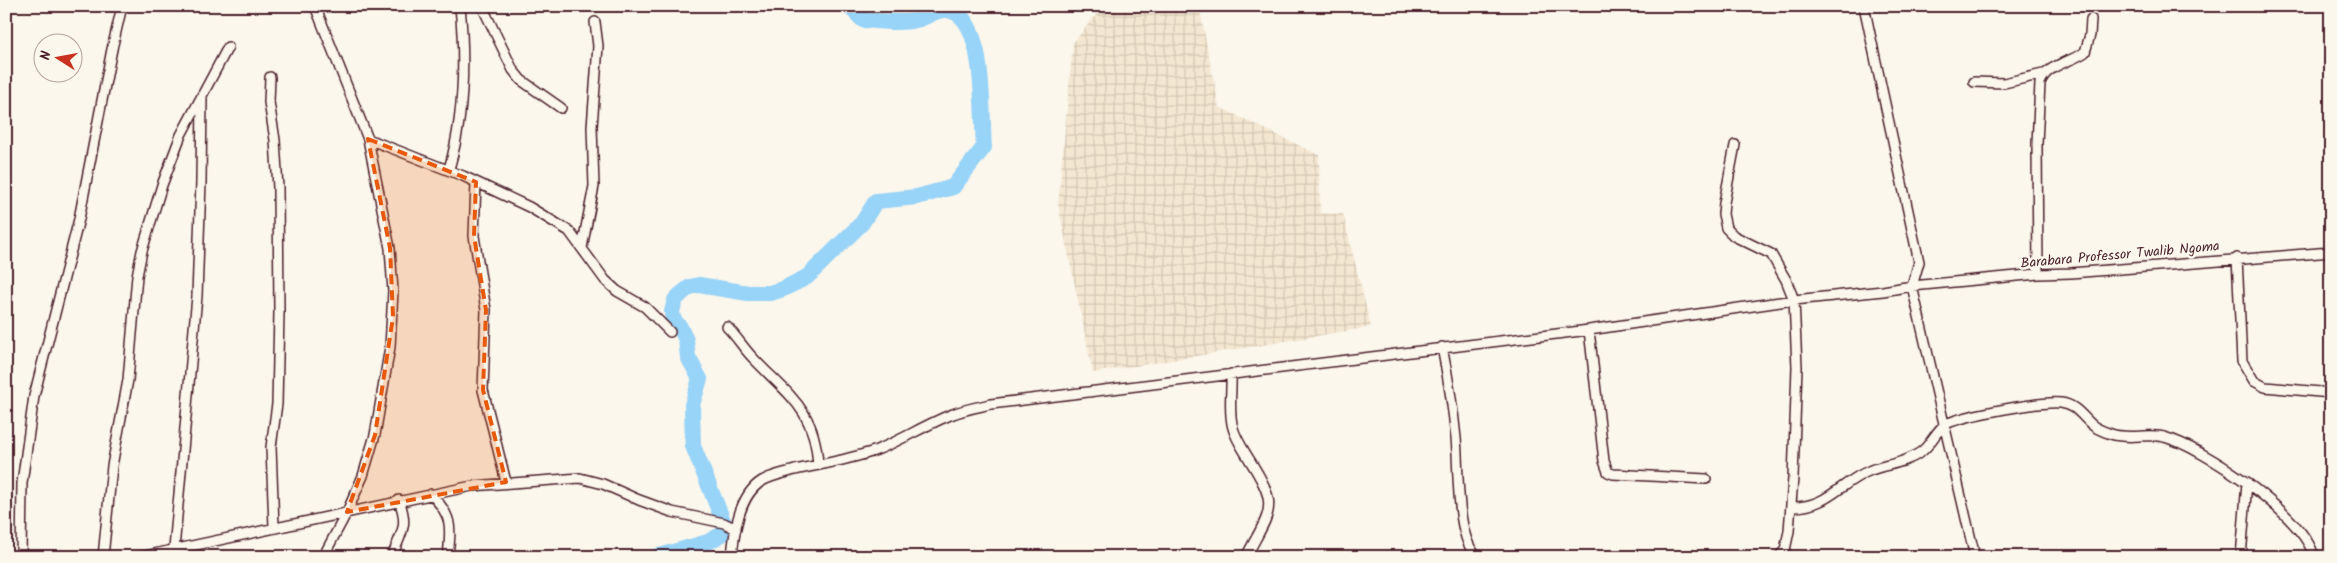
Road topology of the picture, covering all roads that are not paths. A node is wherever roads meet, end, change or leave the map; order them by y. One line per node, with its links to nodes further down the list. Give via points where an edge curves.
1 (122, 6): 42 (street, via 80,219 34,396 22,483)
2 (315, 6): 14 (street)
3 (460, 6): 16 (street, via 459,122)
4 (482, 6): 13 (street, via 517,75)
5 (1864, 6): 22 (street, via 1919,262)
6 (2091, 19): 9 (street, via 2085,52)
7 (595, 22): 18 (street, via 598,46 592,127 594,186)
8 (228, 47): 12 (street)
9 (2043, 74): 11 (street, via 2004,83); 21 (street, via 2037,144)
10 (270, 77): 39 (street, via 269,102 278,188 277,404 271,447)
11 (1974, 82)
12 (202, 95): 41 (street, via 197,296); 43 (street, via 188,118 170,161 142,251 128,380 110,479)
13 (560, 108)
14 (368, 139): 16 (street); 38 (street, via 390,248 393,317 375,435)
15 (1734, 145): 23 (street, via 1724,203 1726,228 1734,236 1771,254)
16 (449, 169): 17 (street)
17 (476, 182): 18 (street, via 569,231); 33 (street, via 474,236 486,310 483,390)
18 (582, 248): 26 (street, via 605,280 645,307)
19 (2331, 252): 20 (street, Barabara Professor Twalib Ngoma)
20 (2237, 258): 21 (street, Barabara Professor Twalib Ngoma); 29 (street, via 2242,361 2254,381 2265,386)
21 (2038, 274): 22 (street, Barabara Professor Twalib Ngoma)
22 (1912, 286): 23 (street, Barabara Professor Twalib Ngoma, via 1883,292); 30 (street)
23 (1794, 300): 25 (street, Barabara Professor Twalib Ngoma); 37 (street, via 1797,397)
24 (727, 326): 31 (street, via 752,358 796,401 814,434)
25 (1589, 330): 27 (street, Barabara Professor Twalib Ngoma); 32 (street, via 1604,461 1608,472)
26 (670, 332)
27 (1442, 347): 28 (street, Barabara Professor Twalib Ngoma); 50 (street, via 1456,441 1460,513 1468,543)
28 (1231, 374): 31 (street, Barabara Professor Twalib Ngoma, via 991,404 953,414 873,451); 49 (street, via 1233,428 1266,485 1270,503 1268,516)
29 (2331, 393)
30 (1945, 425): 34 (street, via 2016,407 2068,404 2097,428 2125,438 2154,435 2178,442); 37 (street, via 1932,442 1913,457 1859,475 1815,505); 52 (street)
31 (818, 465): 40 (street, Barabara Professor Twalib Ngoma, via 762,481 742,508)
32 (1706, 479)
33 (506, 482): 35 (street); 40 (street, via 580,478 672,512 724,522)
34 (2247, 482): 53 (street); 54 (street, via 2307,539)
35 (431, 494): 36 (street); 47 (street, via 448,513)
36 (399, 500): 38 (street); 46 (street, via 405,517)
37 (1791, 507): 51 (street, via 1790,531)
38 (348, 512): 39 (street); 45 (street)
39 (274, 527): 41 (street)
40 (736, 529): 48 (street, Barabara Professor Twalib Ngoma)
41 (174, 549): 44 (street)
42 (21, 557)
43 (103, 557)
44 (140, 557)
45 (322, 557)
46 (392, 557)
47 (448, 557)
48 (732, 557)
49 (1246, 557)
50 (1478, 557)
51 (1779, 557)
52 (1975, 557)
53 (2241, 557)
54 (2314, 557)

